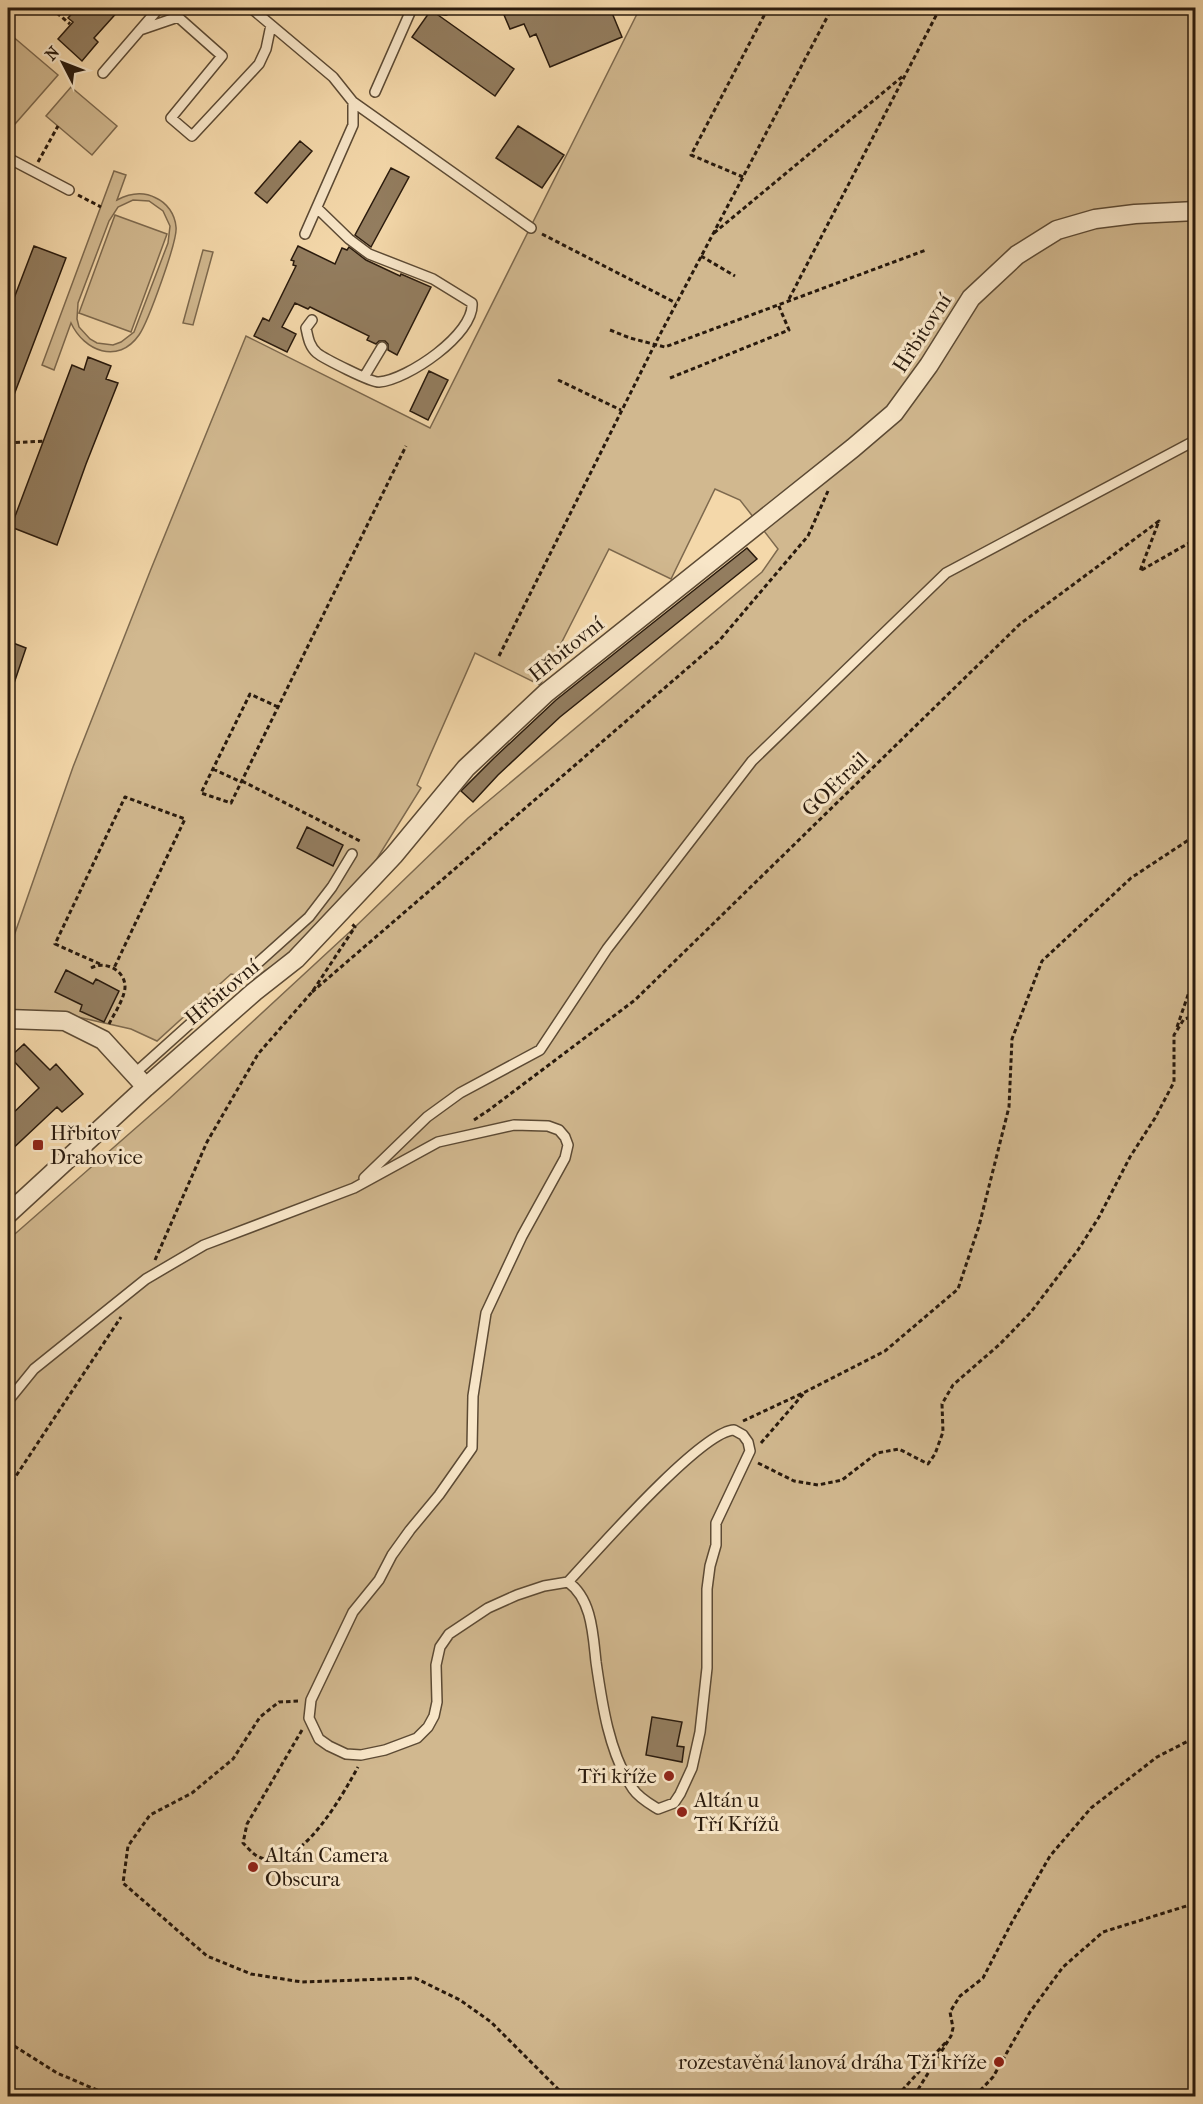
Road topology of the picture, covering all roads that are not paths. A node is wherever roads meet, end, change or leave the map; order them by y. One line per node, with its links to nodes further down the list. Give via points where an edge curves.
1 (159, 8): 5 (lane)
2 (251, 8): 4 (lane)
3 (412, 8): 7 (lane)
4 (271, 25): 5 (lane, via 259,64 192,136 171,118 222,56 178,17); 8 (lane, via 333,77)
5 (140, 30): 6 (lane)
6 (103, 73)
7 (375, 92)
8 (353, 102): 11 (lane, via 353,125); 13 (lane)
9 (8, 158): 10 (lane)
10 (69, 190)
11 (316, 208): 14 (lane); 17 (lane, via 369,254 433,279 472,303 467,323 452,341 422,363 398,378 376,383)
12 (1196, 211): 21 (street, Hřbitovní, via 1095,219 1057,230 1017,255 971,298 894,413 546,693 466,768 394,855 296,958)
13 (531, 228)
14 (305, 234)
15 (312, 321): 17 (lane, via 306,328 316,352)
16 (382, 347): 17 (lane)
17 (364, 377)
18 (1196, 440): 22 (lane, via 946,573 752,761 606,950 540,1050 460,1093 435,1111)
19 (352, 854): 21 (lane, via 309,917)
20 (8, 1019): 21 (street, via 65,1021 103,1040)
21 (140, 1081): 23 (street, Hřbitovní)
22 (354, 1188): 24 (lane, via 204,1245 146,1278 34,1369); 25 (lane, via 438,1142 514,1125 549,1126 559,1130 568,1145 565,1158 486,1313 473,1396 472,1448 353,1612 311,1700 309,1718 319,1738 346,1754 361,1755 417,1738 434,1716 436,1665 440,1647 449,1634 488,1608 517,1595)
23 (8, 1214)
24 (8, 1401)
25 (568, 1582): 25 (lane, via 688,1458 721,1433 734,1430 743,1435 750,1446 748,1459 716,1523 707,1589 707,1668 700,1731 692,1768 680,1794 666,1807 658,1809 634,1790 612,1744 588,1612 577,1589)

